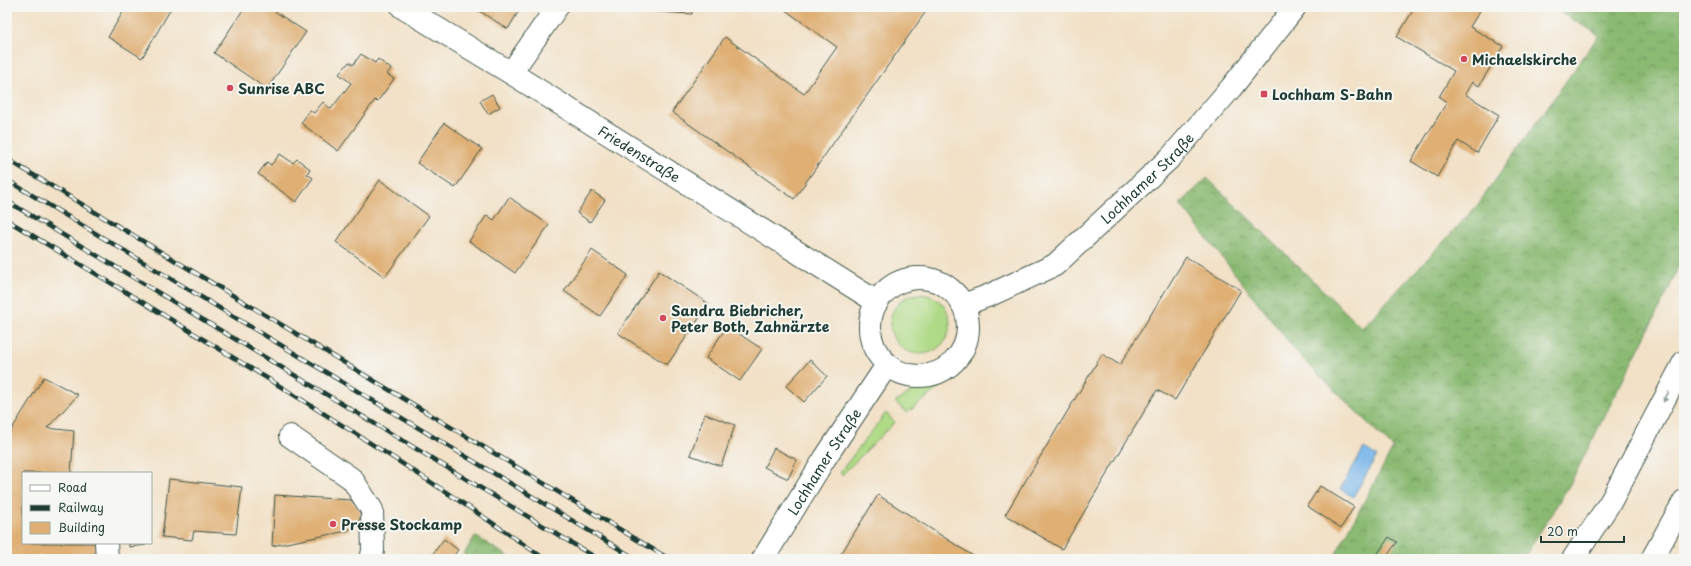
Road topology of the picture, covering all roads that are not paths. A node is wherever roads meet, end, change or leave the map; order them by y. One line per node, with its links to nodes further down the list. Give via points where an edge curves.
1 (402, 7): 4 (main road, Friedenstraße)
2 (557, 7): 4 (main road)
3 (1295, 7): 6 (main road, Lochhamer Straße, via 1231,88 1171,157 1055,265)
4 (511, 74): 5 (main road, Friedenstraße)
5 (877, 302): 6 (main road, via 891,287 910,279 931,279 950,288); 8 (main road, via 870,324 874,347)
6 (963, 305): 8 (main road, via 968,328 962,351 946,369 932,375 916,377 901,373)
7 (1684, 362): 15 (main road, one-way to 15, via 1611,500)
8 (887, 365): 14 (main road, Lochhamer Straße, via 825,458)
9 (290, 436): 13 (main road, via 352,479 372,510)
10 (1684, 501): 16 (main road)
11 (106, 544): 12 (main road)
12 (107, 559)
13 (371, 559)
14 (763, 559)
15 (1573, 559)
16 (1652, 559)

